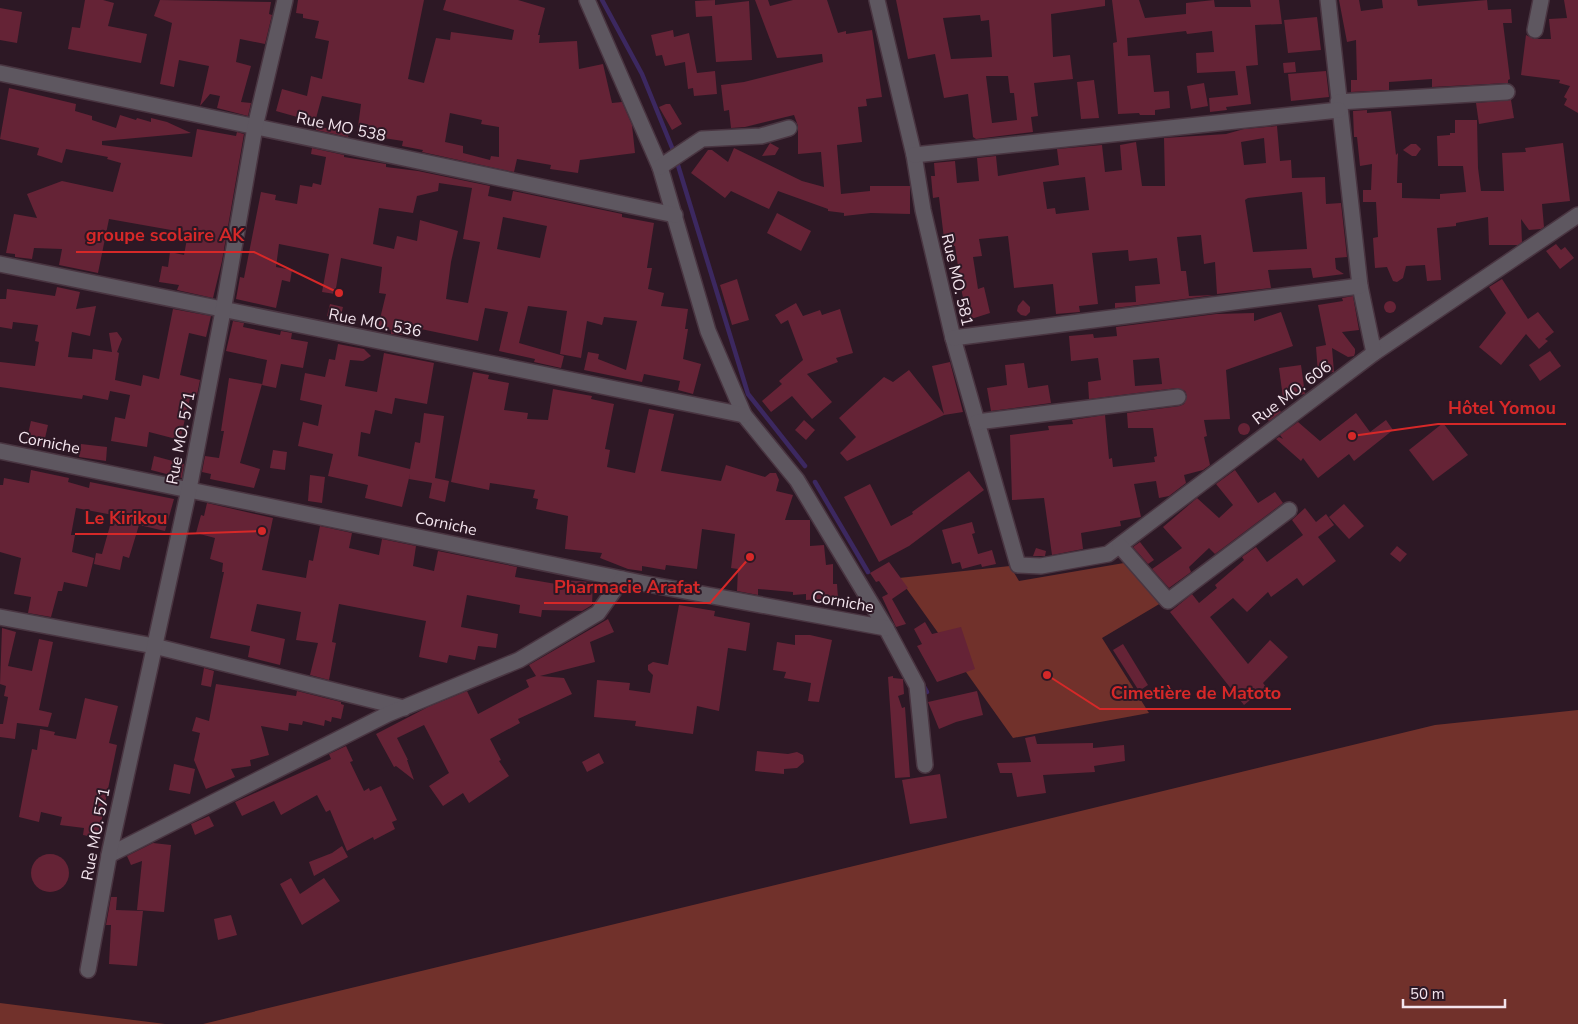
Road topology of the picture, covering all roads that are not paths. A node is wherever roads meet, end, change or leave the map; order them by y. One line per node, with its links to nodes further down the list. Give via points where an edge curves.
1 (285, 0): 10 (street, Rue MO. 571)
2 (587, 0): 13 (street)
3 (877, 0): 12 (street, Rue MO. 581)
4 (1328, 0): 9 (street)
5 (1540, 0): 6 (street)
6 (1535, 30)
7 (0, 73): 10 (street, Rue MO 538)
8 (1507, 92): 9 (street)
9 (1339, 106): 12 (street); 17 (street)
10 (255, 127): 14 (street, Rue MO 538); 18 (street, Rue MO. 571)
11 (789, 128): 13 (street, via 761,136 702,139)
12 (914, 155): 19 (street, Rue MO. 581, via 923,210)
13 (660, 167): 14 (street)
14 (675, 215): 22 (street, via 708,331)
15 (1578, 216): 20 (street, Rue MO. 606)
16 (0, 264): 18 (street, Rue MO. 536)
17 (1360, 286): 19 (street); 20 (street)
18 (224, 310): 22 (street, Rue MO. 536); 25 (street, Rue MO. 571)
19 (953, 338): 23 (street, Rue MO. 581)
20 (1374, 353): 27 (street, Rue MO. 606)
21 (1178, 398): 23 (street)
22 (744, 415): 31 (street, via 797,480)
23 (977, 422): 28 (street, Rue MO. 581)
24 (0, 451): 25 (street, Corniche)
25 (189, 489): 29 (street, Corniche); 32 (street, Rue MO. 571)
26 (1289, 510): 27 (street, via 1168,601)
27 (1120, 546): 28 (street, Rue MO. 606, via 1108,554 1041,566)
28 (1018, 565)
29 (622, 579): 31 (street, Corniche); 33 (street, via 598,613 519,660)
30 (0, 617): 32 (street)
31 (886, 628): 34 (street, via 917,686)
32 (154, 646): 33 (street); 35 (street, Rue MO. 571)
33 (404, 708): 35 (street)
34 (925, 765)
35 (110, 855): 36 (street, Rue MO. 571)
36 (88, 970)

